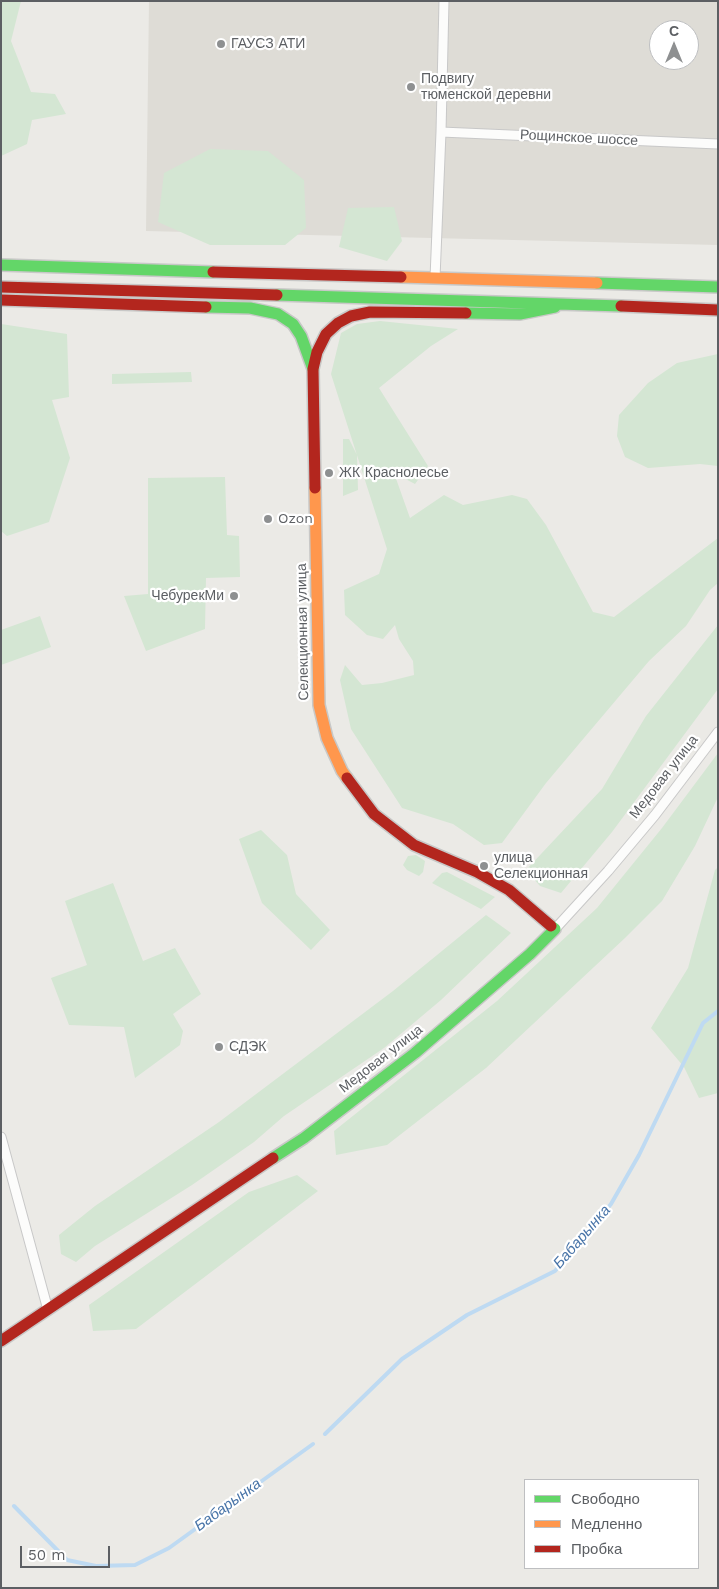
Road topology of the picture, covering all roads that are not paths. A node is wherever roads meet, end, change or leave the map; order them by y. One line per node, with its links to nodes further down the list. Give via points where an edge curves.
1 (444, 1): 2 (street)
2 (441, 132): 3 (street, Рощинское шоссе); 6 (street)
3 (718, 144)
4 (1, 265): 6 (street)
5 (718, 277): 7 (street)
6 (435, 278): 7 (street)
7 (597, 282): 8 (street)
8 (718, 286)
9 (1, 287): 11 (street)
10 (1, 300): 14 (street, via 250,308 278,314 293,324 301,336)
11 (570, 304): 12 (street); 13 (street, via 678,317); 14 (street, via 520,314 370,312 351,316 326,334)
12 (718, 310)
13 (718, 318)
14 (313, 369): 16 (street, Селекционная улица, via 318,686 327,738 342,771 374,814 414,845 477,872 509,890)
15 (718, 732): 16 (street, Медовая улица, via 655,815)
16 (555, 929): 18 (street, Медовая улица, via 415,1053 304,1138)
17 (1, 1137): 18 (street)
18 (48, 1310): 19 (street, Медовая улица)
19 (1, 1341)

